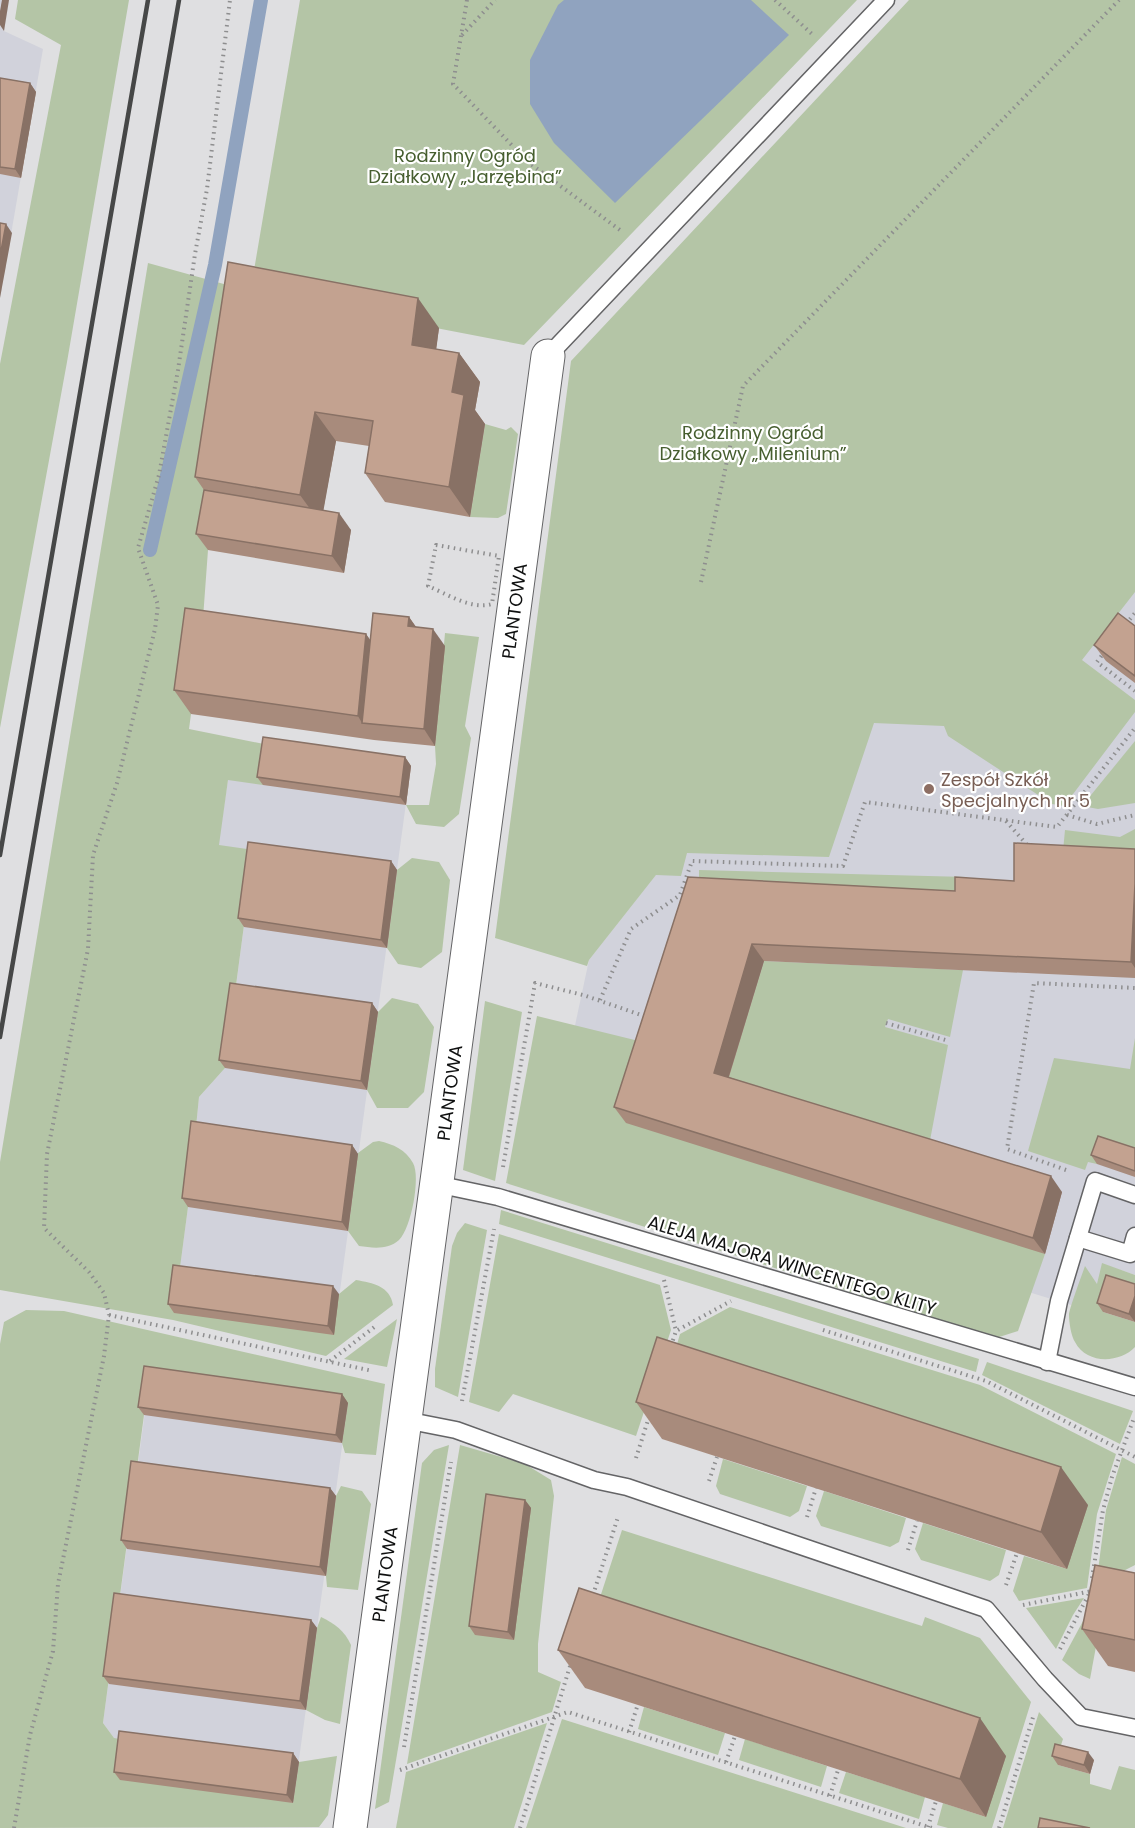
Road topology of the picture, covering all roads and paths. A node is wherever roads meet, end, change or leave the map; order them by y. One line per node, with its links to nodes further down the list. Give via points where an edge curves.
1 (230, 0): 72 (path, via 207,189 178,370 159,475 138,548 158,605 156,629 117,783 93,855 88,949 47,1154 44,1227 89,1272 104,1293 109,1315 58,1584 54,1651 30,1735)
2 (467, 0): 7 (path)
3 (495, 0): 7 (path)
4 (775, 0): 8 (path)
5 (886, 0): 8 (lane)
6 (1119, 0): 11 (path, via 743,386)
7 (461, 35): 9 (path, via 453,84 528,162)
8 (835, 55): 10 (lane)
9 (620, 230)
10 (548, 356): 29 (street, PLANTOWA)
11 (701, 582)
12 (483, 606): 12 (path, via 428,586 436,545 499,556 492,604)
13 (1135, 613): 14 (path)
14 (1122, 629)
15 (1110, 646): 16 (path, via 1097,662)
16 (1135, 691)
17 (1135, 728): 18 (path)
18 (1067, 815): 19 (path, via 1097,824); 20 (path, via 1057,827)
19 (1135, 815)
20 (1005, 820): 21 (path); 23 (path, via 865,802 843,866 692,861 680,895 631,929)
21 (1035, 853)
22 (1135, 988): 27 (path, via 1034,983 1007,1149)
23 (600, 1000): 24 (path); 30 (path, via 535,983)
24 (648, 1018)
25 (886, 1023): 26 (path)
26 (950, 1041)
27 (1070, 1171)
28 (1135, 1196): 32 (lane, via 1095,1181)
29 (435, 1197): 30 (lane, ALEJA MAJORA WINCENTEGO KLITY); 46 (street, PLANTOWA); 47 (path, via 494,1227)
30 (498, 1197): 42 (lane, ALEJA MAJORA WINCENTEGO KLITY)
31 (1135, 1236): 32 (lane, via 1130,1254)
32 (1078, 1238): 42 (lane, via 1059,1301)
33 (653, 1277): 34 (path)
34 (664, 1280): 35 (path); 40 (path)
35 (675, 1284)
36 (720, 1298): 37 (path)
37 (731, 1301): 38 (path); 40 (path)
38 (742, 1304)
39 (820, 1329): 48 (path, via 986,1381)
40 (676, 1331): 41 (path)
41 (669, 1352)
42 (1047, 1362): 43 (lane, ALEJA MAJORA WINCENTEGO KLITY)
43 (1135, 1387)
44 (1135, 1414): 48 (path)
45 (650, 1416): 52 (path)
46 (405, 1420): 47 (lane); 73 (street, PLANTOWA)
47 (456, 1430): 52 (lane, via 594,1480); 63 (path, via 400,1770)
48 (1121, 1450): 50 (path); 61 (path, via 1103,1510 1090,1592)
49 (717, 1457): 51 (path)
50 (1135, 1457)
51 (709, 1484)
52 (627, 1487): 59 (path); 61 (lane, via 986,1609)
53 (816, 1488): 55 (path)
54 (917, 1521): 57 (path)
55 (804, 1526)
56 (1017, 1553): 58 (path)
57 (905, 1560)
58 (1004, 1592)
59 (592, 1596)
60 (571, 1662): 63 (path)
61 (1045, 1679): 64 (lane, via 1081,1717); 75 (path)
62 (638, 1704): 65 (path)
63 (554, 1716): 65 (path, via 568,1712); 74 (path)
64 (1135, 1728)
65 (629, 1732): 67 (path)
66 (735, 1736): 67 (path)
67 (726, 1762): 69 (path)
68 (838, 1770): 69 (path)
69 (830, 1796): 71 (path)
70 (936, 1801): 71 (path)
71 (930, 1827)
72 (14, 1828)
73 (350, 1828)
74 (520, 1828)
75 (999, 1828)

